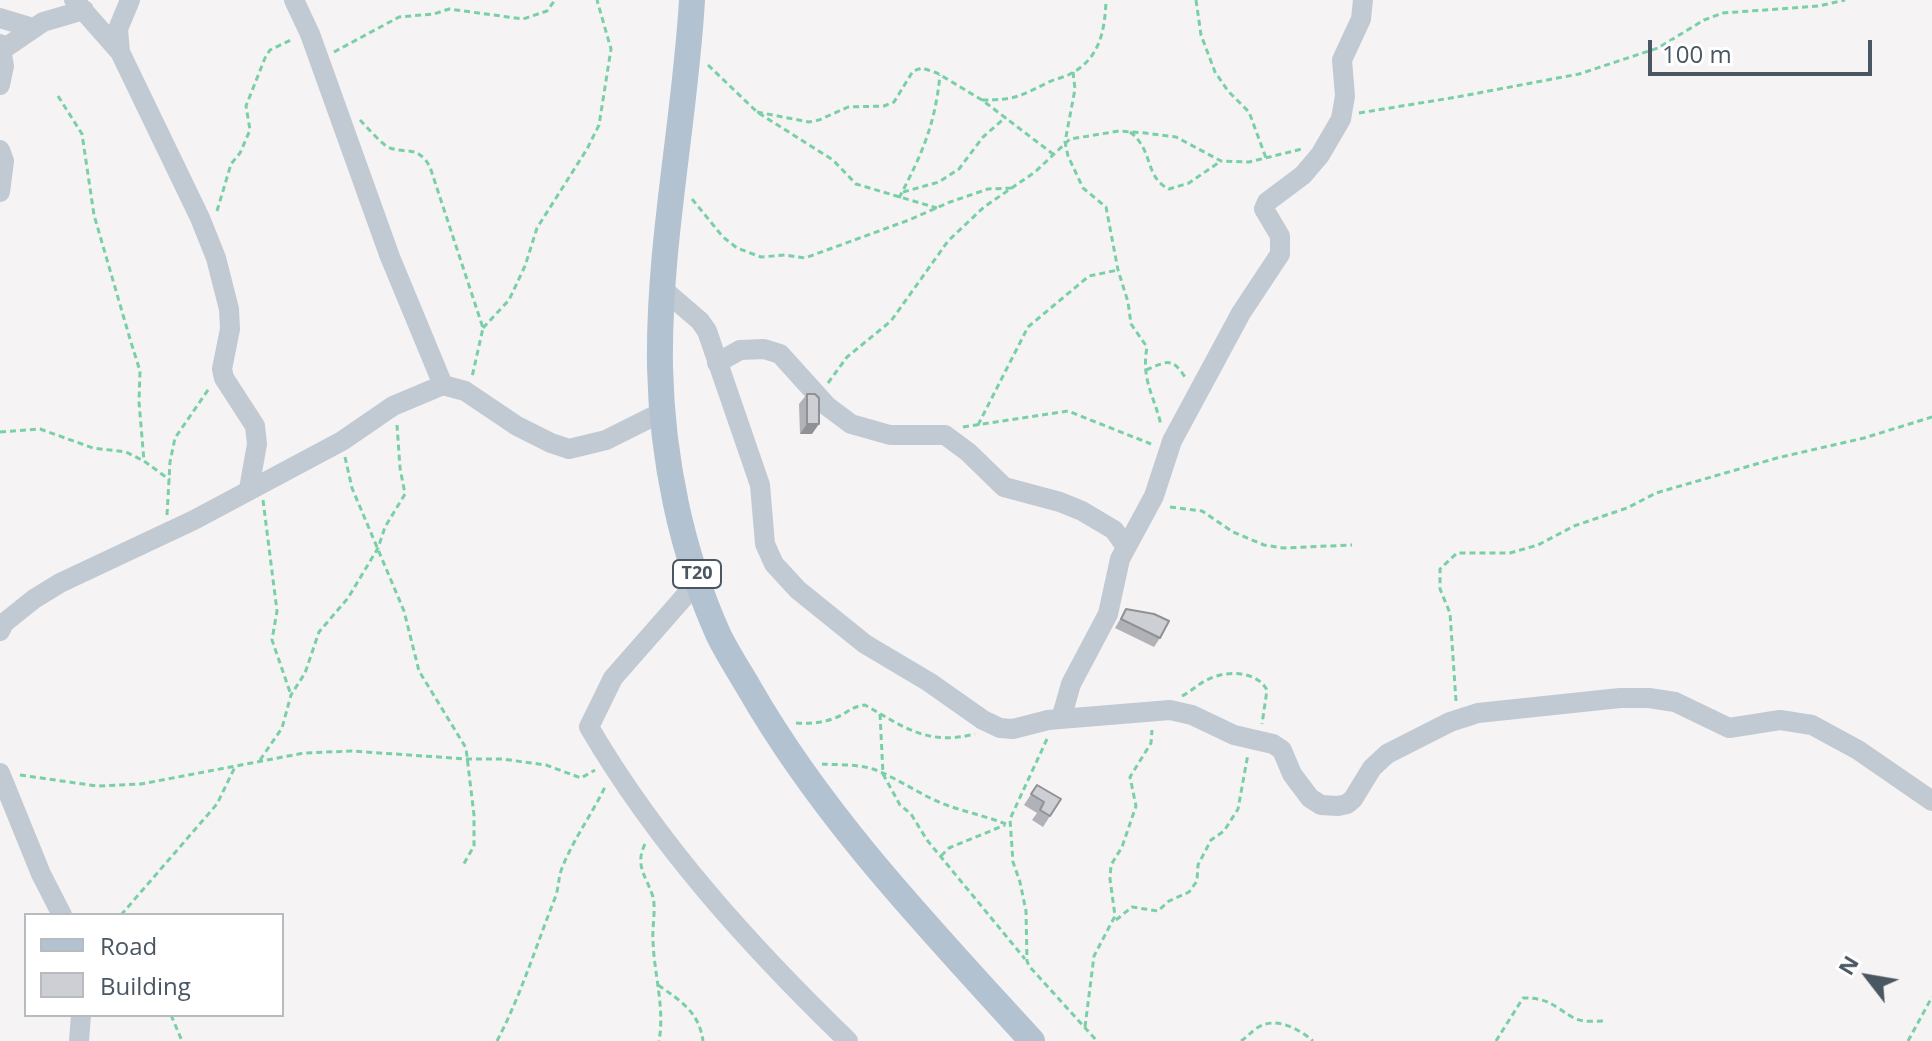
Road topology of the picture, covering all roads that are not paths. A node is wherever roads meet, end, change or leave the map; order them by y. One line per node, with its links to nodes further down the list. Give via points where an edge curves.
1 (130, 0): 9 (street, via 118,29)
2 (294, 0): 15 (street)
3 (692, 0): 13 (main road, T20)
4 (1363, 0): 18 (street, via 1361,19 1342,60 1345,96 1336,128 1303,175 1267,202 1264,209 1280,236 1280,254 1164,451 1150,502)
5 (79, 5): 7 (street); 9 (street)
6 (0, 18): 7 (street)
7 (33, 28): 8 (street)
8 (1, 47): 10 (street)
9 (120, 52): 17 (street, via 210,242 229,309 224,378 255,426)
10 (0, 85)
11 (0, 150): 12 (street)
12 (0, 192)
13 (664, 290): 14 (street, via 700,321); 16 (main road, T20)
14 (717, 363): 18 (street, via 740,350 780,354 851,424 890,435 945,435 1004,487 1082,511 1114,530); 21 (street, via 760,485 765,544 774,564 798,590 865,644 1000,728)
15 (443, 385): 16 (street, via 465,391 517,426 569,449 606,440); 17 (street, via 393,406 342,441)
16 (662, 412): 19 (main road, T20, via 683,534)
17 (253, 487): 20 (street, via 60,583)
18 (1126, 547): 21 (street, via 1108,614)
19 (699, 580): 27 (street, via 613,678 589,727 657,828 749,939); 28 (main road, T20, via 720,637 807,780 923,921)
20 (0, 631)
21 (1059, 719): 23 (street, via 1156,710 1192,715 1273,744 1282,750 1310,798 1338,806 1353,799 1387,754 1478,713 1630,698 1675,702 1729,728 1798,721 1830,734)
22 (7, 774): 24 (street, via 41,874)
23 (1932, 801)
24 (61, 913)
25 (81, 1017): 26 (street)
26 (79, 1041)
27 (848, 1041)
28 (1032, 1041)

